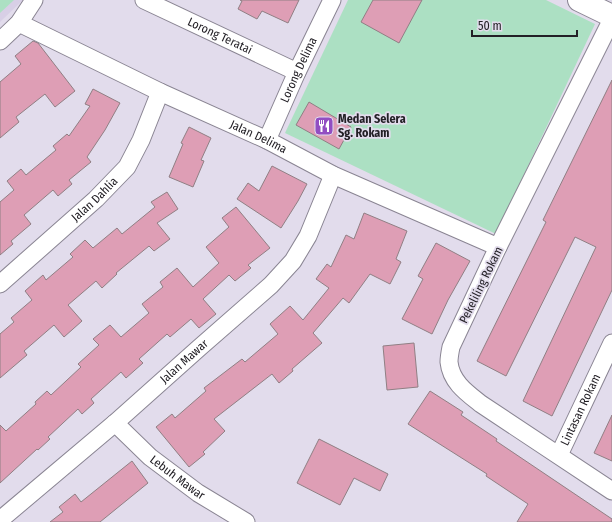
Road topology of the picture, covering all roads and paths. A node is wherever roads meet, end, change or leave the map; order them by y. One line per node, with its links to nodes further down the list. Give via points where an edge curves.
1 (34, 0): 7 (street)
2 (144, 0): 10 (street, Lorong Teratai)
3 (332, 0): 10 (street, Lorong Delima)
4 (579, 0): 5 (main road)
5 (612, 16)
6 (612, 19): 8 (street, Pekeliling Rokam)
7 (19, 23): 9 (street); 11 (street, Jalan Delima)
8 (607, 40): 14 (street, Pekeliling Rokam)
9 (0, 41)
10 (297, 72): 12 (street, Lorong Delima)
11 (160, 92): 12 (street, Jalan Delima); 15 (street, Jalan Dahlia, via 127,167 96,199)
12 (268, 140): 13 (street, Jalan Delima)
13 (333, 175): 14 (street, Jalan Delima); 17 (street, Jalan Mawar, via 308,236 293,262 271,285)
14 (498, 247): 18 (street, Pekeliling Rokam, via 451,347 449,362 453,378 481,404)
15 (0, 284)
16 (612, 343): 18 (street, Lintasan Rokam)
17 (115, 423): 20 (street, Jalan Mawar); 21 (street, Lebuh Mawar, via 150,457 198,493)
18 (559, 455): 19 (street, Pekeliling Rokam)
19 (612, 491)
20 (0, 520)
21 (246, 522)

